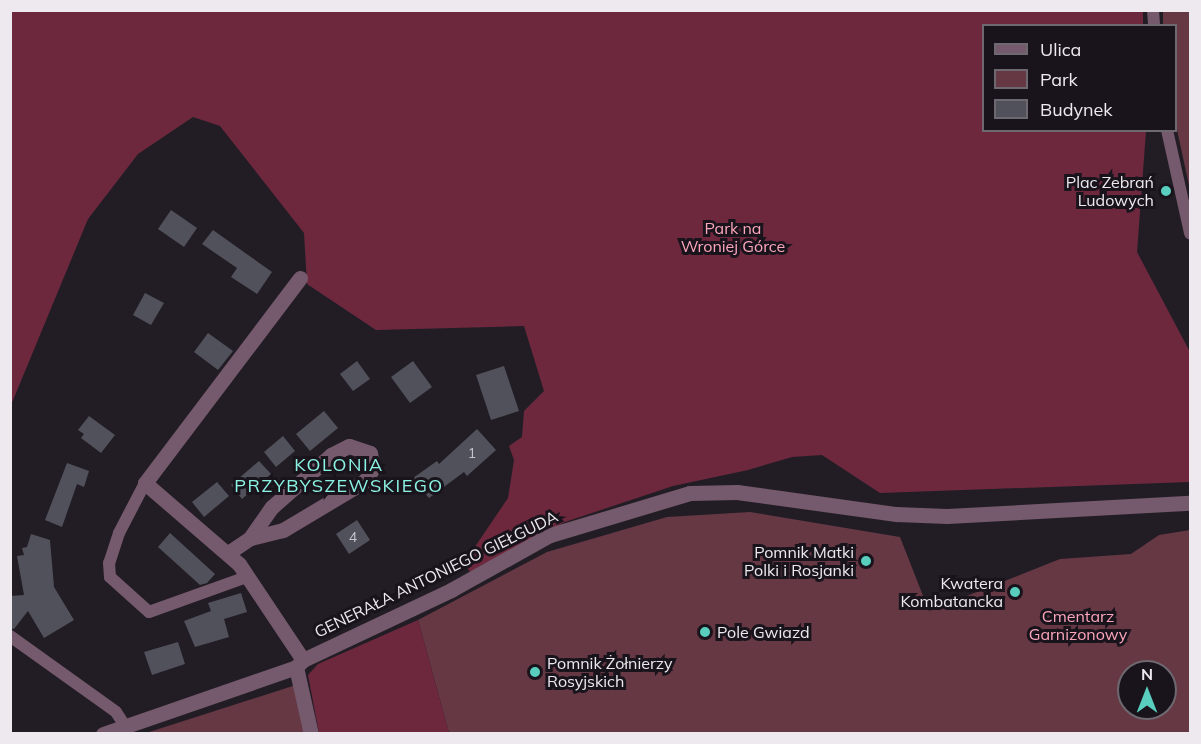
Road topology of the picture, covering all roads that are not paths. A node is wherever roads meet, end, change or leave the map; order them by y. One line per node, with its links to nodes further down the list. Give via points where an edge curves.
1 (1167, 132): 2 (lane)
2 (1191, 233)
3 (300, 278): 4 (street)
4 (145, 483): 7 (street); 8 (lane, via 109,563 110,577 149,612)
5 (1191, 503): 10 (street, GENERAŁA ANTONIEGO GIEŁGUDA, via 947,516 704,491 550,535 451,590)
6 (250, 538): 6 (street, via 283,530 365,481 373,468 370,453 349,446 332,455 272,507); 7 (street)
7 (228, 553): 8 (street)
8 (247, 577): 10 (street)
9 (10, 636): 11 (lane, via 116,712)
10 (300, 664): 11 (street, GENERAŁA ANTONIEGO GIEŁGUDA); 13 (street)
11 (125, 726): 12 (street, GENERAŁA ANTONIEGO GIEŁGUDA)
12 (103, 734)
13 (311, 734)

